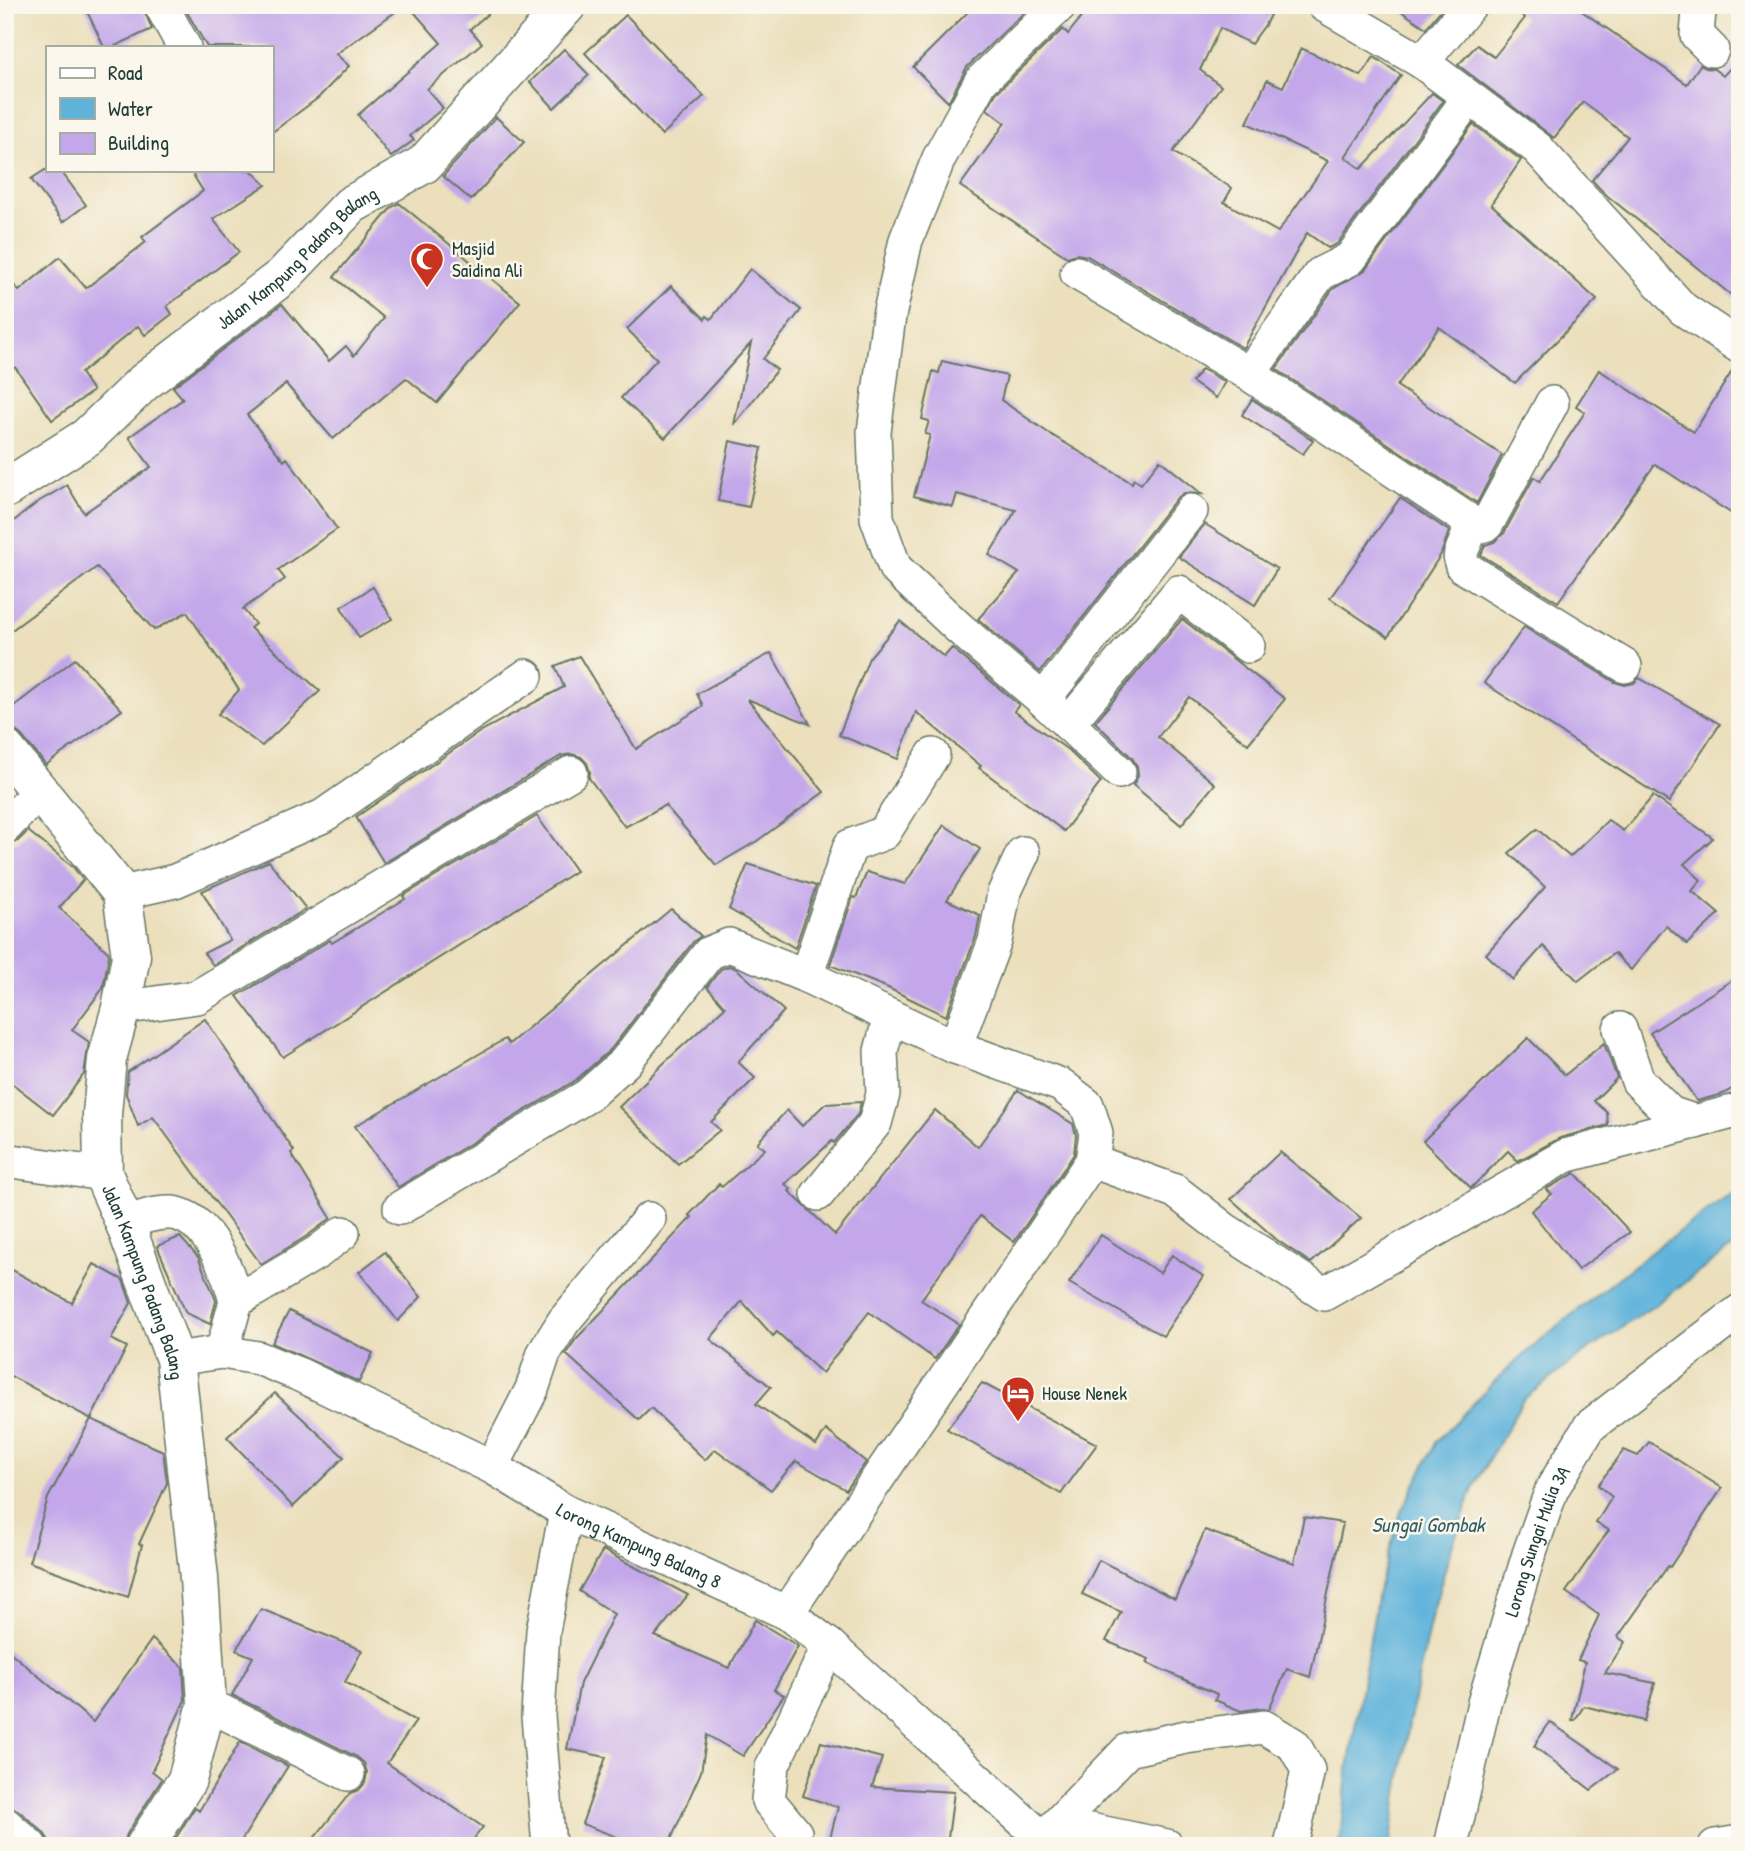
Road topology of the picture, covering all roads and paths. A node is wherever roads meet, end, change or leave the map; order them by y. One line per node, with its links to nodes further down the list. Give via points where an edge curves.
1 (161, 5): 7 (street)
2 (567, 5): 15 (street, Jalan Kampung Padang Balang, via 424,164 351,205 283,276 143,383 87,437)
3 (1060, 5): 21 (street, via 981,81 939,158 906,240 889,316 874,432 877,518 895,568)
4 (1324, 5): 9 (street)
5 (1470, 5): 9 (street)
6 (1703, 5): 8 (street, via 1697,35)
7 (183, 46)
8 (1712, 50)
9 (1422, 62): 10 (street)
10 (1469, 98): 12 (street, via 1538,148 1683,309); 13 (street, via 1350,259 1320,274)
11 (1077, 273): 13 (street)
12 (1740, 347)
13 (1249, 374): 17 (street, via 1465,518)
14 (1552, 403): 17 (street, via 1487,524)
15 (5, 488)
16 (1191, 511): 21 (street)
17 (1469, 530): 19 (street, via 1459,559 1462,566)
18 (1248, 646): 22 (street, via 1179,592)
19 (1625, 666)
20 (526, 676): 30 (street, via 323,816 175,881)
21 (1043, 700): 22 (street)
22 (1068, 724): 25 (street)
23 (5, 749): 27 (street)
24 (933, 755): 31 (street, via 884,833 850,846)
25 (1119, 772)
26 (571, 773): 32 (street, via 197,997)
27 (40, 791): 28 (street); 30 (street)
28 (5, 827)
29 (1023, 853): 35 (street, via 1004,893 995,942)
30 (122, 893): 32 (street, Jalan Kampung Padang Balang, via 131,956)
31 (806, 976): 33 (street); 42 (street, via 729,945 709,953 625,1062 587,1096)
32 (121, 1008): 40 (street, Jalan Kampung Padang Balang, via 107,1059)
33 (890, 1016): 35 (street); 41 (street, via 881,1051 883,1094 875,1123)
34 (1620, 1029): 37 (street, via 1638,1081 1670,1113)
35 (956, 1047): 39 (street, via 1061,1084 1087,1105 1096,1133)
36 (1740, 1110): 37 (street)
37 (1696, 1122): 39 (street, via 1565,1156 1324,1294 1175,1191)
38 (5, 1160): 40 (street)
39 (1092, 1161): 52 (street)
40 (103, 1174): 44 (street, Jalan Kampung Padang Balang)
41 (818, 1194)
42 (400, 1208)
43 (649, 1219): 50 (street, via 564,1321 544,1353 532,1389)
44 (125, 1224): 46 (street, via 149,1215 174,1213 194,1221 228,1270); 49 (street, Jalan Kampung Padang Balang)
45 (343, 1233): 46 (street)
46 (236, 1301): 48 (street)
47 (1740, 1311): 65 (street, Lorong Sungai Mulia 3A, via 1590,1426 1552,1489 1484,1703)
48 (222, 1352): 49 (street, Lorong Kampung Balang 8); 50 (street, Lorong Kampung Balang 8, via 298,1374)
49 (175, 1359): 54 (street, Jalan Kampung Padang Balang, via 199,1578)
50 (492, 1467): 51 (street, Lorong Kampung Balang 8)
51 (566, 1512): 52 (street, Lorong Kampung Balang 8); 61 (street, via 543,1631 538,1716)
52 (787, 1613): 53 (street, Lorong Kampung Balang 8)
53 (829, 1645): 57 (street, Lorong Kampung Balang 8); 62 (street, via 772,1766 768,1800 795,1833)
54 (207, 1703): 55 (street); 60 (street, Jalan Kampung Padang Balang, via 187,1780)
55 (348, 1774)
56 (5, 1824): 59 (street)
57 (1043, 1842): 63 (street, via 1090,1830); 64 (street, via 1128,1750 1264,1727 1294,1745 1308,1770)
58 (1740, 1842): 66 (street)
59 (30, 1846)
60 (145, 1846)
61 (550, 1846)
62 (792, 1846)
63 (1167, 1846)
64 (1291, 1846)
65 (1451, 1846)
66 (1716, 1846)

